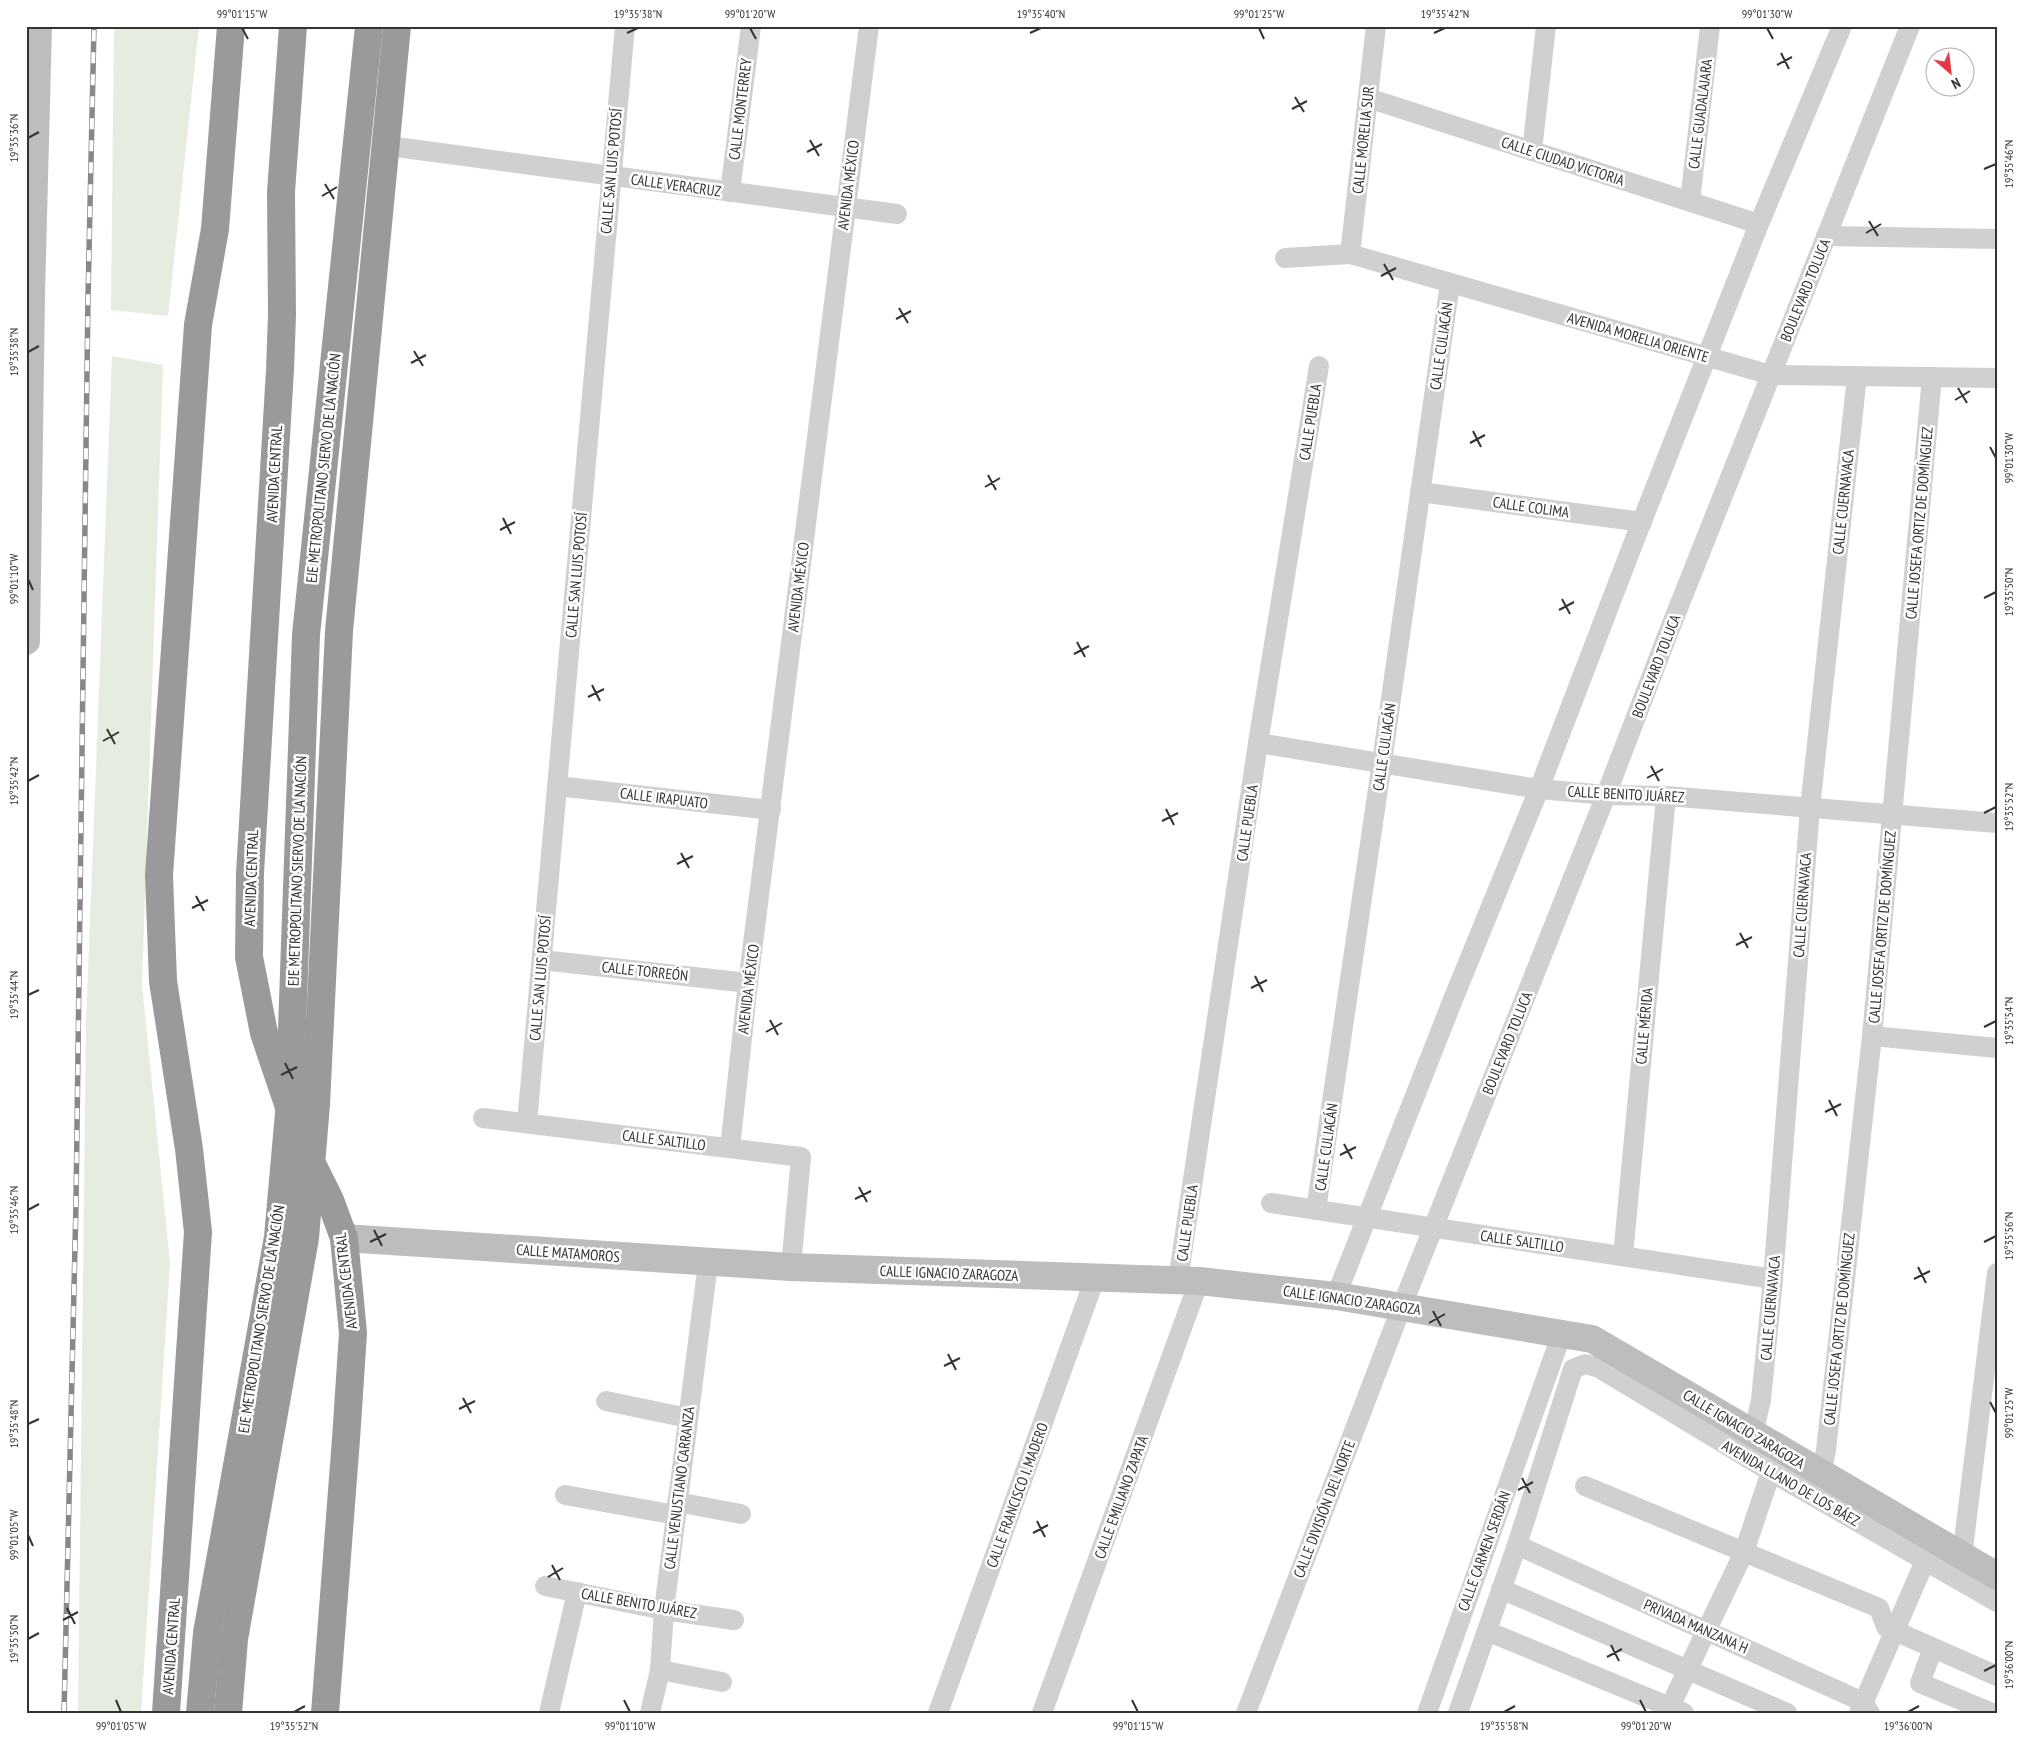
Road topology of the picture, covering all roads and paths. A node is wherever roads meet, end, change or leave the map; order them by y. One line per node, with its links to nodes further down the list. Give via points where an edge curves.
1 (38, 26): 19 (street)
2 (230, 26): 102 (highway, AVENIDA CENTRAL, via 215,229 198,325 159,875 162,981 189,1149 198,1232)
3 (293, 26): 60 (highway, AVENIDA CENTRAL, via 281,192 280,370 250,873 249,957 264,1033 301,1142 330,1200)
4 (369, 26): 103 (highway, EJE METROPOLITANO SIERVO DE LA NACIÓN, bridge, via 306,635 289,1113 278,1237 207,1634)
5 (397, 26): 104 (highway, EJE METROPOLITANO SIERVO DE LA NACIÓN, bridge, via 339,631 316,1104 305,1238 234,1639)
6 (625, 26): 17 (street, CALLE SAN LUIS POTOSÍ)
7 (751, 26): 18 (street, CALLE MONTERREY)
8 (869, 26): 21 (street, AVENIDA MÉXICO)
9 (1376, 26): 14 (street, CALLE MORELIA SUR)
10 (1546, 26): 16 (street)
11 (1710, 26): 20 (street, CALLE GUADALAJARA)
12 (1842, 26): 23 (street)
13 (1910, 26): 24 (street, BOULEVARD TOLUCA)
14 (1368, 98): 16 (street, CALLE CIUDAD VICTORIA); 26 (street, CALLE MORELIA SUR)
15 (396, 147): 17 (street, CALLE VERACRUZ)
16 (1532, 151): 20 (street, CALLE CIUDAD VICTORIA)
17 (611, 176): 18 (street, CALLE VERACRUZ); 41 (street, CALLE SAN LUIS POTOSÍ)
18 (730, 192): 21 (street, CALLE VERACRUZ)
19 (29, 195): 28 (street)
20 (1690, 201): 23 (street, CALLE CIUDAD VICTORIA)
21 (845, 207): 22 (street, CALLE VERACRUZ); 46 (street, AVENIDA MÉXICO)
22 (897, 214)
23 (1759, 224): 30 (street)
24 (1826, 236): 25 (street); 32 (street, BOULEVARD TOLUCA)
25 (1997, 239)
26 (1350, 254): 27 (street, AVENIDA MORELIA ORIENTE); 29 (street, AVENIDA MORELIA ORIENTE)
27 (1285, 258)
28 (29, 277): 38 (street)
29 (1450, 283): 30 (street, AVENIDA MORELIA ORIENTE); 36 (street, CALLE CULIACÁN)
30 (1706, 358): 32 (street, AVENIDA MORELIA ORIENTE); 37 (street)
31 (1319, 366): 39 (street, CALLE PUEBLA)
32 (1770, 375): 33 (street, AVENIDA MORELIA ORIENTE); 43 (street, BOULEVARD TOLUCA)
33 (1857, 376): 34 (street, AVENIDA MORELIA ORIENTE); 45 (street, CALLE CUERNAVACA)
34 (1932, 377): 35 (street, AVENIDA MORELIA ORIENTE); 47 (street, CALLE JOSEFA ORTIZ DE DOMÍNGUEZ)
35 (1997, 378)
36 (1420, 492): 37 (street, CALLE COLIMA); 40 (street, CALLE CULIACÁN)
37 (1642, 522): 42 (street)
38 (26, 641)
39 (1258, 743): 40 (street, CALLE BENITO JUÁREZ); 67 (street, CALLE PUEBLA)
40 (1382, 762): 42 (street, CALLE BENITO JUÁREZ); 57 (street, CALLE CULIACÁN)
41 (557, 786): 46 (street, CALLE IRAPUATO); 49 (street, CALLE SAN LUIS POTOSÍ)
42 (1539, 789): 43 (street, CALLE BENITO JUÁREZ); 58 (street)
43 (1606, 795): 44 (street, CALLE BENITO JUÁREZ); 59 (street, BOULEVARD TOLUCA)
44 (1666, 796): 45 (street, CALLE BENITO JUÁREZ); 61 (street, CALLE MÉRIDA)
45 (1810, 808): 47 (street, CALLE BENITO JUÁREZ); 66 (street, CALLE CUERNAVACA)
46 (771, 810): 50 (street, AVENIDA MÉXICO)
47 (1892, 816): 48 (street, CALLE BENITO JUÁREZ); 51 (street, CALLE JOSEFA ORTIZ DE DOMÍNGUEZ)
48 (1997, 823)
49 (542, 960): 50 (street, CALLE TORREÓN); 54 (street, CALLE SAN LUIS POTOSÍ)
50 (748, 983): 55 (street, AVENIDA MÉXICO)
51 (1872, 1036): 52 (street); 75 (street, CALLE JOSEFA ORTIZ DE DOMÍNGUEZ)
52 (1997, 1048)
53 (483, 1118): 54 (street, CALLE SALTILLO)
54 (527, 1123): 55 (street, CALLE SALTILLO)
55 (730, 1148): 63 (street, CALLE SALTILLO, via 801,1157)
56 (1271, 1203): 57 (street, CALLE SALTILLO)
57 (1316, 1210): 58 (street, CALLE SALTILLO)
58 (1367, 1218): 59 (street, CALLE SALTILLO); 68 (street)
59 (1433, 1228): 61 (street, CALLE SALTILLO); 69 (street, BOULEVARD TOLUCA)
60 (344, 1238): 62 (street, CALLE MATAMOROS); 105 (highway, AVENIDA CENTRAL, via 353,1333)
61 (1623, 1256): 66 (street, CALLE SALTILLO)
62 (708, 1262): 63 (street, CALLE MATAMOROS); 73 (street, CALLE VENUSTIANO CARRANZA)
63 (792, 1267): 65 (street, CALLE IGNACIO ZARAGOZA)
64 (1997, 1273): 83 (street)
65 (1096, 1278): 67 (street, CALLE IGNACIO ZARAGOZA); 108 (street, CALLE FRANCISCO I. MADERO)
66 (1773, 1279): 74 (street, CALLE CUERNAVACA, via 1761,1400)
67 (1189, 1281): 68 (street, CALLE IGNACIO ZARAGOZA); 109 (street, CALLE EMILIANO ZAPATA)
68 (1336, 1296): 69 (street, CALLE IGNACIO ZARAGOZA)
69 (1402, 1306): 70 (street, CALLE IGNACIO ZARAGOZA); 110 (street, CALLE DIVISIÓN DEL NORTE)
70 (1562, 1333): 74 (street, CALLE IGNACIO ZARAGOZA, via 1592,1339); 111 (street, CALLE CARMEN SERDÁN)
71 (1585, 1364): 76 (street, AVENIDA LLANO DE LOS BÁEZ, via 1599,1368); 81 (street, CALLE CARMEN SERDÁN, via 1573,1369)
72 (606, 1401): 73 (street)
73 (688, 1418): 79 (street, CALLE VENUSTIANO CARRANZA)
74 (1753, 1434): 75 (street, CALLE IGNACIO ZARAGOZA)
75 (1824, 1463): 83 (street, CALLE IGNACIO ZARAGOZA)
76 (1770, 1472): 82 (street); 84 (street, AVENIDA LLANO DE LOS BÁEZ)
77 (1585, 1486): 82 (street)
78 (565, 1495): 79 (street)
79 (676, 1508): 80 (street); 90 (street, CALLE VENUSTIANO CARRANZA)
80 (741, 1514)
81 (1517, 1544): 87 (street, CALLE CARMEN SERDÁN); 92 (street, PRIVADA MANZANA H)
82 (1744, 1552): 92 (street); 94 (street, via 1879,1608 1886,1627)
83 (1962, 1557): 85 (street, CALLE IGNACIO ZARAGOZA)
84 (1926, 1561): 89 (street, AVENIDA LLANO DE LOS BÁEZ); 94 (street)
85 (1997, 1576)
86 (545, 1586): 88 (street, CALLE BENITO JUÁREZ)
87 (1501, 1590): 93 (street, CALLE CARMEN SERDÁN); 97 (street)
88 (577, 1592): 90 (street, CALLE BENITO JUÁREZ); 106 (street)
89 (1997, 1602)
90 (664, 1610): 91 (street, CALLE BENITO JUÁREZ); 96 (street, CALLE VENUSTIANO CARRANZA)
91 (734, 1620)
92 (1706, 1630): 97 (street); 100 (street, PRIVADA MANZANA H)
93 (1487, 1631): 101 (street); 112 (street, CALLE CARMEN SERDÁN)
94 (1894, 1631): 95 (street); 100 (street)
95 (1933, 1648): 98 (street); 114 (street, via 1920,1683)
96 (660, 1670): 99 (street); 107 (street, CALLE VENUSTIANO CARRANZA)
97 (1688, 1670): 101 (street); 113 (street)
98 (1997, 1676)
99 (722, 1682)
100 (1864, 1709)
101 (1674, 1711)
102 (166, 1713)
103 (200, 1713)
104 (228, 1713)
105 (324, 1713)
106 (549, 1713)
107 (650, 1713)
108 (938, 1713)
109 (1042, 1713)
110 (1246, 1713)
111 (1427, 1713)
112 (1458, 1713)
113 (1788, 1713)
114 (1992, 1713)

